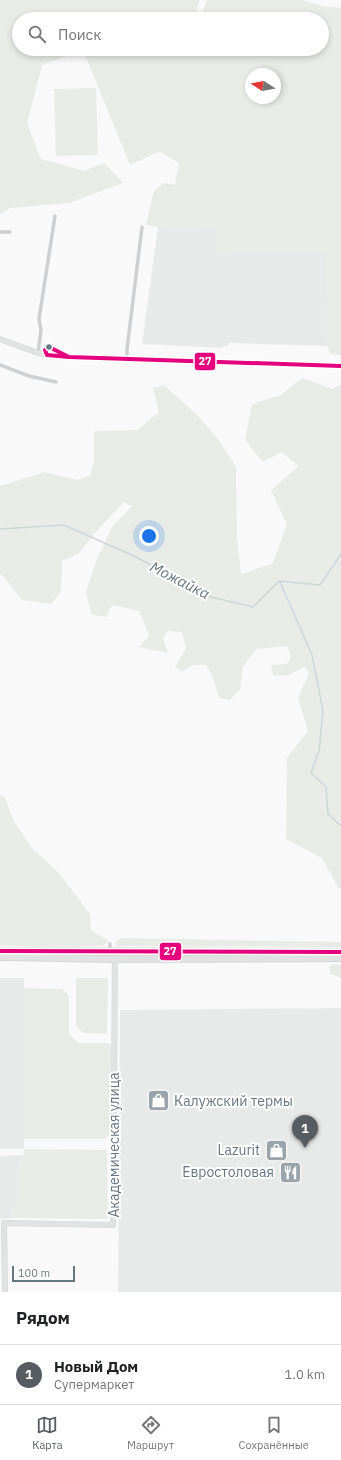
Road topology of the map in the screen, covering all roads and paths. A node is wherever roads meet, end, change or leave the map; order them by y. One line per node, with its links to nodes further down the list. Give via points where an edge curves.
1 (55, 216): 6 (street, via 39,319 41,330)
2 (142, 227): 7 (street)
3 (0, 232): 4 (street)
4 (10, 232)
5 (0, 339): 6 (street)
6 (38, 353): 7 (street, via 69,357)
7 (127, 358): 9 (street)
8 (0, 366): 10 (street)
9 (341, 366)
10 (56, 382)
11 (0, 951): 12 (main road, via 110,948)
12 (341, 952)
13 (0, 957): 15 (main road)
14 (341, 958): 15 (main road)
15 (115, 959): 16 (street, Академическая улица, via 113,1225)
16 (2, 1223): 17 (street, Академическая улица)
17 (5, 1292)

